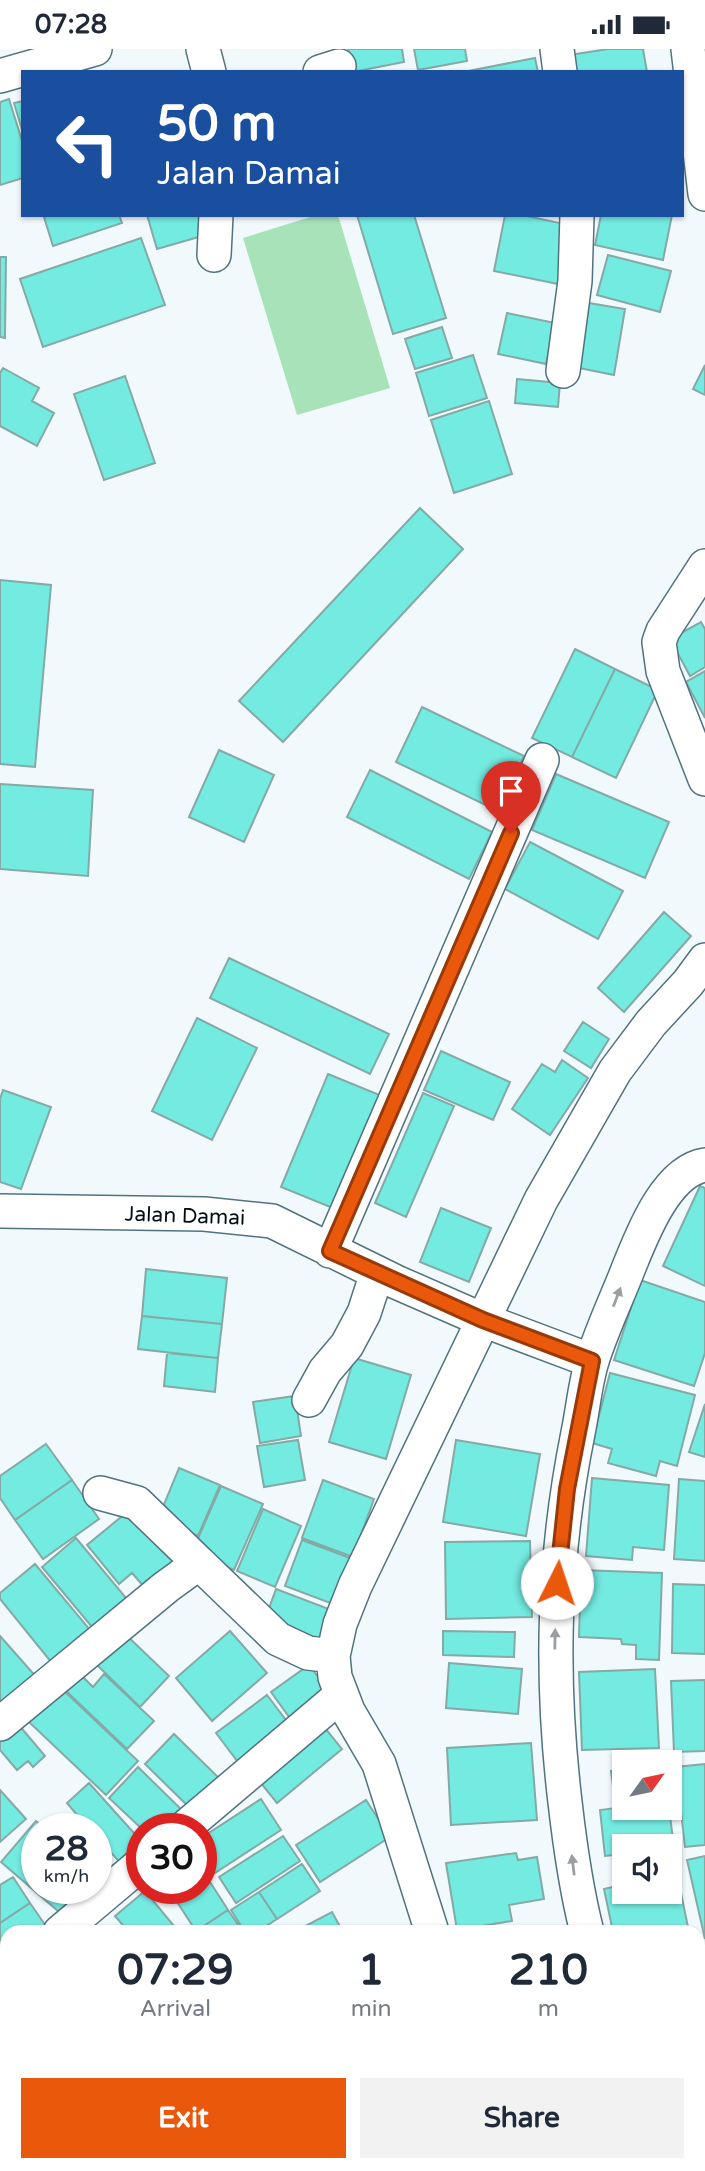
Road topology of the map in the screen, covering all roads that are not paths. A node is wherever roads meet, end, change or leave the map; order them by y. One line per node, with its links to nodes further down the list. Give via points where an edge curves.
1 (95, 49): 5 (street)
2 (203, 49): 7 (street)
3 (556, 49): 8 (street)
4 (688, 49): 10 (street)
5 (21, 70)
6 (21, 70): 9 (street)
7 (208, 70)
8 (560, 70)
9 (0, 76)
10 (705, 194)
11 (216, 217): 13 (street)
12 (577, 217): 14 (street)
13 (214, 255)
14 (564, 371)
15 (705, 566): 17 (street, via 659,642 663,671)
16 (542, 760): 21 (street)
17 (705, 779)
18 (705, 960): 23 (street, via 615,1072 541,1200)
19 (705, 1165): 24 (street, one-way to 19, via 648,1219 669,1190 695,1167)
20 (0, 1211): 21 (street, Jalan Damai, via 241,1216 272,1221)
21 (330, 1251): 22 (street, Jalan Damai)
22 (377, 1273): 23 (street, Jalan Damai); 25 (street, via 347,1345)
23 (483, 1320): 24 (street, Jalan Damai); 28 (street, via 355,1586)
24 (592, 1361): 35 (street, one-way to 24, via 576,1891 560,1759 555,1642 567,1489)
25 (309, 1399)
26 (100, 1493): 27 (street, via 137,1503)
27 (199, 1563): 28 (street, via 278,1639 308,1653); 30 (street)
28 (333, 1656): 29 (street)
29 (340, 1696): 31 (street); 34 (street, via 379,1764)
30 (0, 1724)
31 (202, 1813)
32 (126, 1876): 33 (street)
33 (68, 1925)
34 (430, 1925)
35 (585, 1925)

